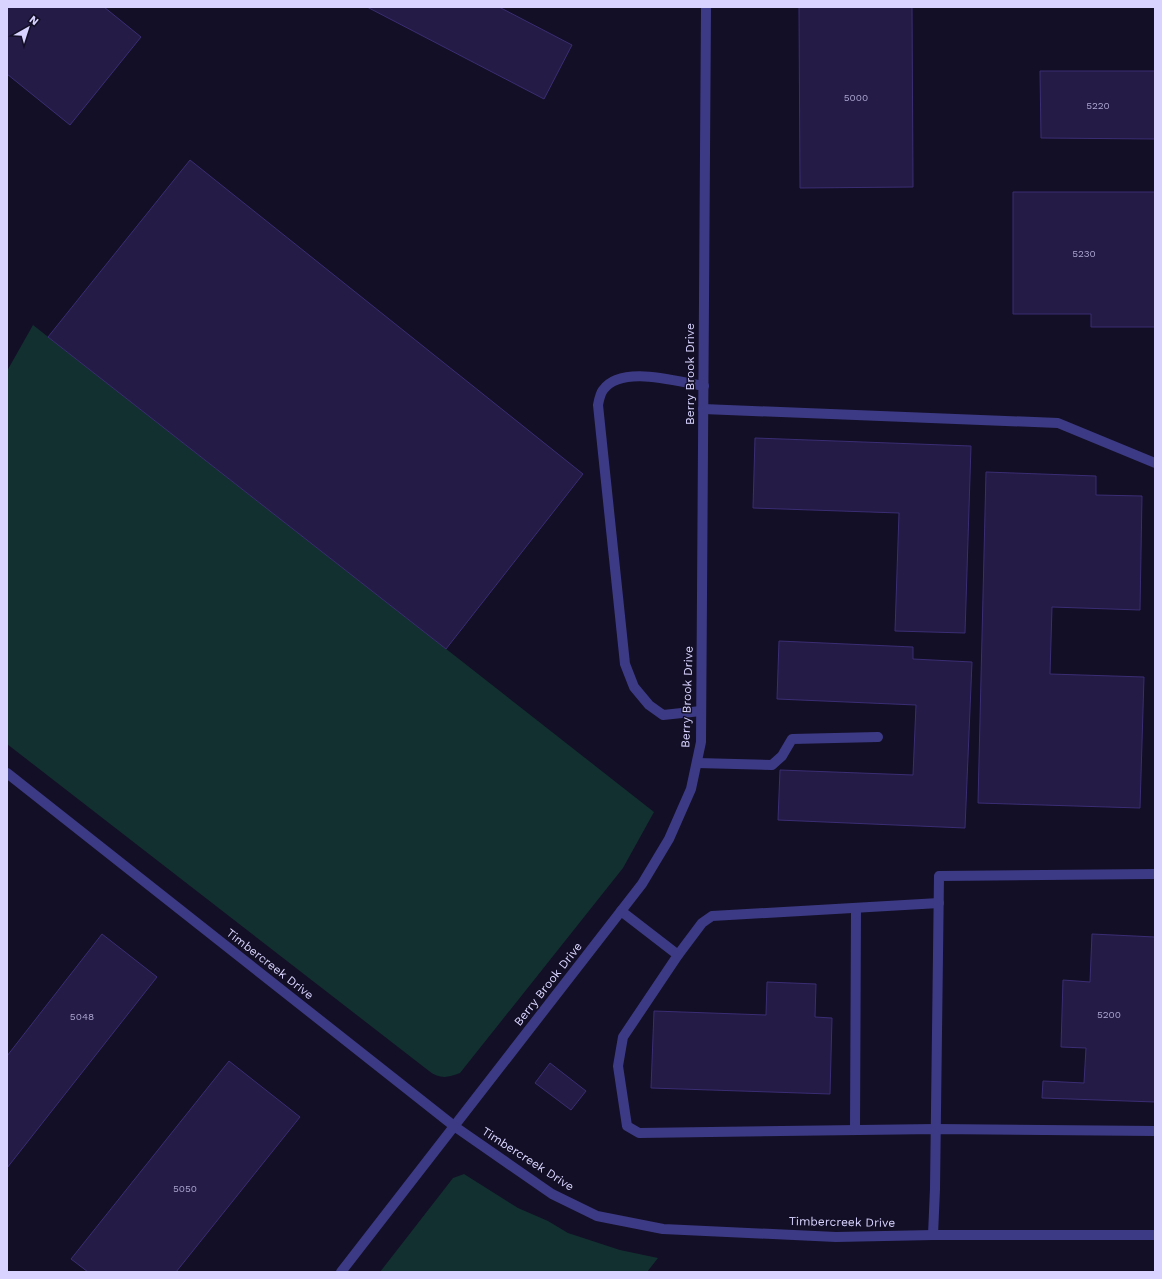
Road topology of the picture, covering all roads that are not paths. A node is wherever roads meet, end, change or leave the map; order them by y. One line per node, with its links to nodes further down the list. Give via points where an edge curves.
1 (706, 7): 2 (street, Berry Brook Drive)
2 (704, 386): 3 (street, Berry Brook Drive); 5 (street, via 648,376 623,377 610,383 602,391 598,405 625,664 634,687 649,705 664,715)
3 (703, 410): 4 (street, via 1058,423); 5 (street, Berry Brook Drive)
4 (1155, 463)
5 (701, 712): 7 (street, Berry Brook Drive, via 701,742)
6 (878, 737): 7 (street, via 792,739 782,756 772,765)
7 (697, 763): 12 (street, Berry Brook Drive, via 691,789 669,839)
8 (7, 773): 14 (street, Timbercreek Drive)
9 (1155, 874): 10 (street, via 939,876)
10 (939, 903): 11 (street); 15 (street)
11 (856, 908): 13 (street, via 712,916 702,923); 16 (street)
12 (622, 911): 13 (street); 14 (street, Berry Brook Drive)
13 (678, 955): 16 (street, via 623,1037 618,1066 627,1126 639,1133)
14 (454, 1126): 18 (street, Timbercreek Drive, via 552,1194 597,1216 663,1229 836,1237); 20 (street, Berry Brook Drive)
15 (936, 1129): 16 (street); 17 (street); 18 (street)
16 (855, 1130)
17 (1155, 1131)
18 (933, 1235): 19 (street, Timbercreek Drive)
19 (1155, 1235)
20 (341, 1272)

